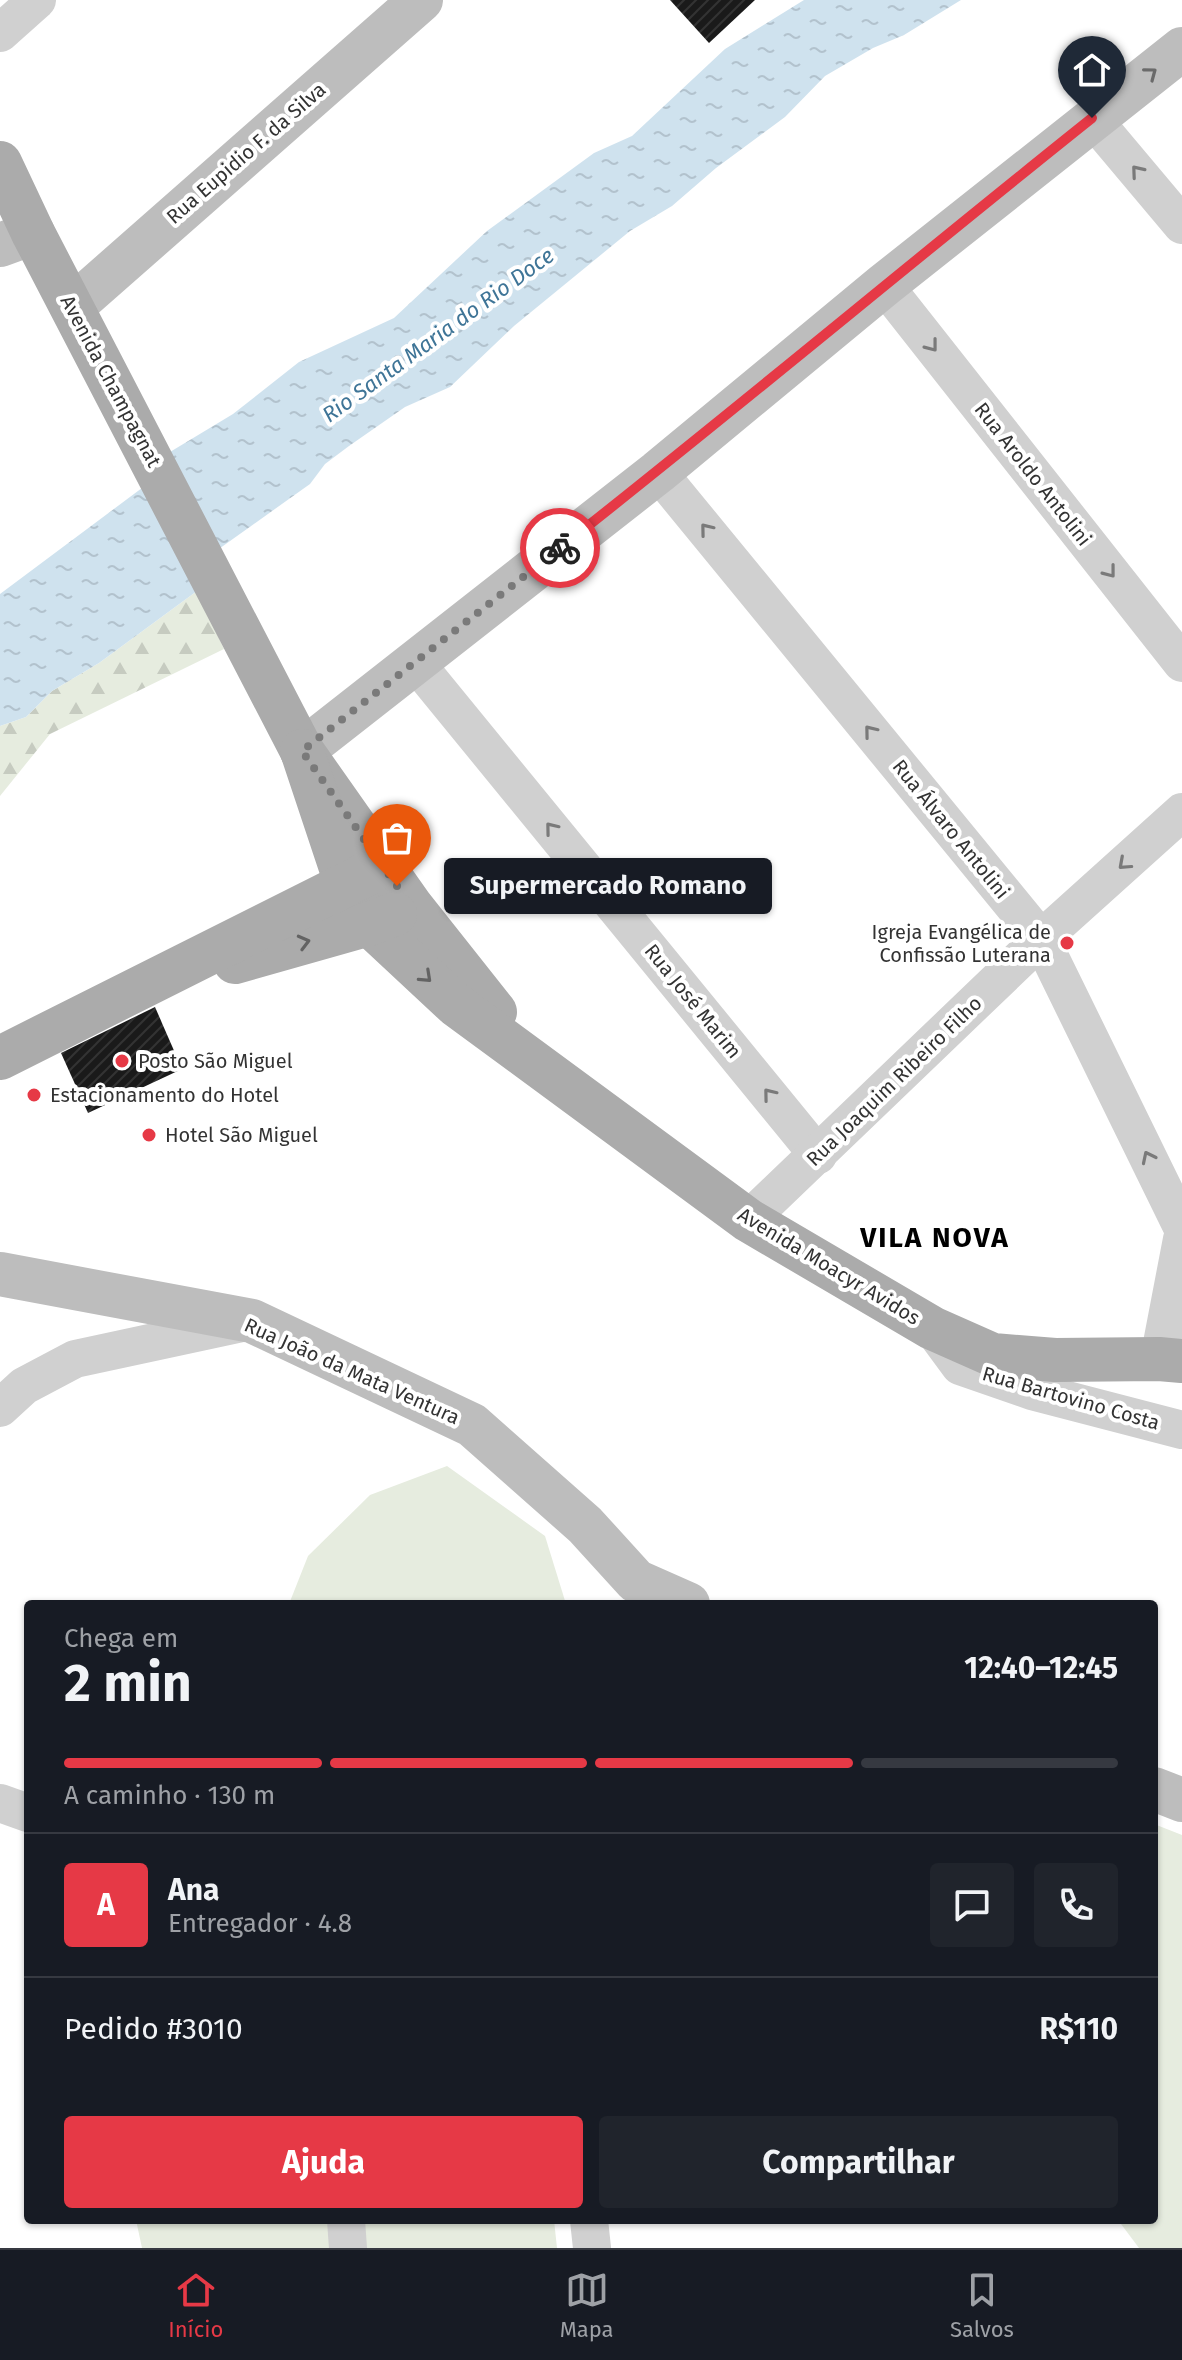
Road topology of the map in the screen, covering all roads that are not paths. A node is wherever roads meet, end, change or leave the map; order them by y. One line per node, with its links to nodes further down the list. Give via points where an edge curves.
1 (37, 0): 3 (street)
2 (421, 0): 10 (street, Rua Eupidio F. da Silva)
3 (0, 33)
4 (1182, 49): 5 (street, one-way to 4)
5 (1092, 118): 7 (street, one-way to 5); 9 (street)
6 (0, 163): 8 (main road, Avenida Champagnat)
7 (1182, 225)
8 (16, 239): 10 (main road, Avenida Champagnat)
9 (884, 285): 11 (street); 13 (street, Rua Aroldo Antolini, one-way to 13)
10 (72, 307): 14 (main road, Avenida Champagnat)
11 (658, 472): 12 (street); 19 (street, Rua Álvaro Antolini, one-way to 11)
12 (415, 662): 14 (street); 23 (street, Rua José Marim, one-way to 12)
13 (1182, 663)
14 (302, 751): 16 (main road, Avenida Champagnat)
15 (1182, 812): 19 (street, Rua Joaquim Ribeiro Filho, one-way to 19)
16 (365, 875): 17 (main road, Avenida Moacyr Avidos); 18 (main road, Avenida Moacyr Avidos); 20 (main road)
17 (411, 906): 18 (main road); 22 (main road, Avenida Moacyr Avidos)
18 (369, 924): 20 (main road, one-way to 18); 22 (main road, Avenida Moacyr Avidos, one-way to 22, via 456,1005)
19 (1041, 939): 23 (street, Rua Joaquim Ribeiro Filho); 25 (street, Rua Álvaro Antolini, one-way to 19)
20 (122, 995): 21 (main road)
21 (0, 1058)
22 (538, 1066): 24 (main road, Avenida Moacyr Avidos)
23 (818, 1155): 24 (street, Rua Joaquim Ribeiro Filho)
24 (748, 1220): 29 (main road, Avenida Moacyr Avidos)
25 (1182, 1227)
26 (1182, 1239): 30 (street)
27 (0, 1274): 28 (street, Rua João da Mata Ventura)
28 (252, 1321): 31 (street, via 75,1359 24,1386); 33 (street, Rua João da Mata Ventura, via 472,1425 585,1525 636,1581)
29 (932, 1328): 30 (main road, Avenida Moacyr Avidos, via 993,1355); 32 (street, Rua Bartovino Costa, via 960,1366 1032,1391)
30 (1170, 1360)
31 (0, 1408)
32 (1182, 1430)
33 (679, 1600)
34 (1158, 1791): 35 (street)
35 (1182, 1800)
36 (0, 1803): 37 (street)
37 (24, 1812)
38 (346, 2224): 40 (street)
39 (589, 2224): 41 (street)
40 (348, 2248)
41 (592, 2248)

